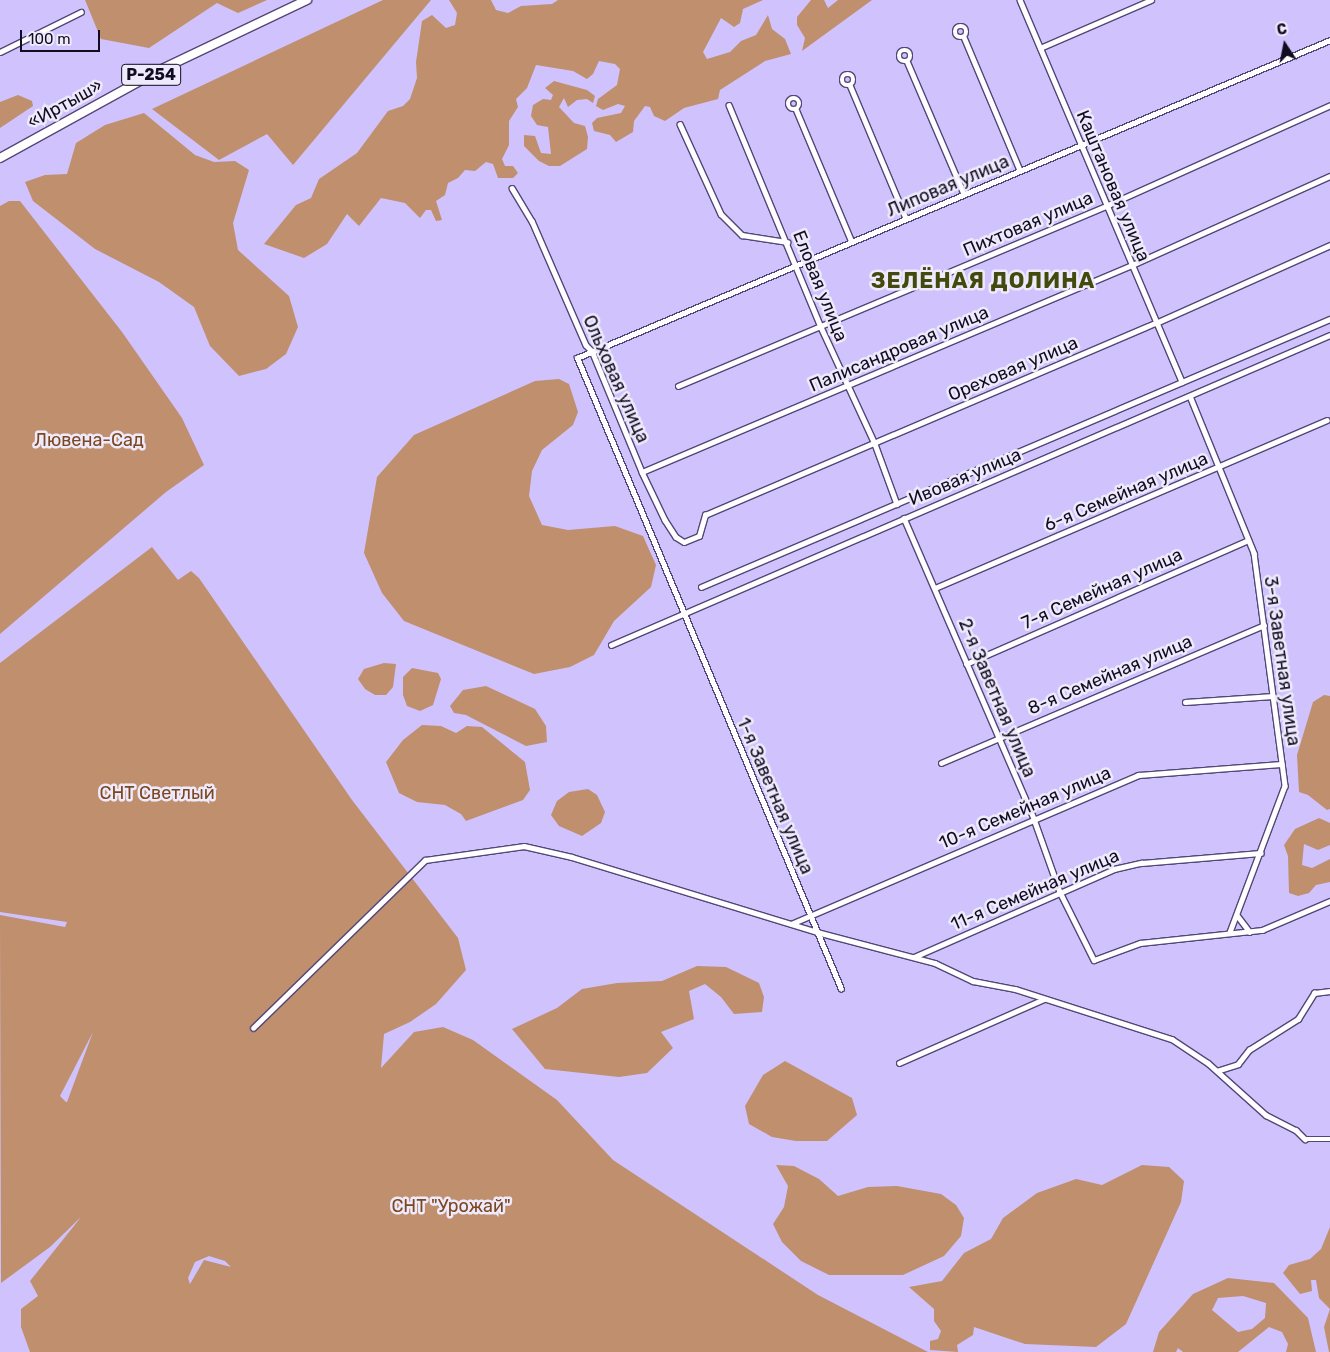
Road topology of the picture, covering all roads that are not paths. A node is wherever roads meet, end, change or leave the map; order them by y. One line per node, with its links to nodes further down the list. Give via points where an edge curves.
1 (307, 0): 18 (highway, «Иртыш» / Р-254, via 146,78)
2 (1020, 0): 9 (street, Каштановая улица)
3 (1133, 0): 5 (street)
4 (1151, 0): 5 (street)
5 (1136, 7): 9 (street)
6 (81, 12): 10 (street)
7 (964, 37): 19 (street)
8 (1330, 40): 17 (street, Липовая улица)
9 (1040, 48): 17 (street, Каштановая улица)
10 (0, 52)
11 (907, 61): 22 (street)
12 (850, 85): 24 (street)
13 (728, 105): 25 (street, Еловая улица)
14 (1330, 105): 23 (street, Пихтовая улица)
15 (796, 109): 26 (street)
16 (680, 124): 25 (street, via 708,191 726,219 751,239)
17 (1082, 144): 19 (street, Липовая улица); 23 (street, Каштановая улица)
18 (0, 158)
19 (1020, 170): 22 (street, Липовая улица)
20 (1330, 176): 28 (street, Палисандровая улица)
21 (512, 188): 34 (street, Ольховая улица, via 532,221 586,345)
22 (964, 194): 24 (street, Липовая улица)
23 (1108, 205): 28 (street, Каштановая улица); 32 (street, Пихтовая улица)
24 (906, 218): 26 (street, Липовая улица)
25 (788, 242): 29 (street, Еловая улица)
26 (852, 242): 29 (street, Липовая улица)
27 (1330, 246): 31 (street, Ореховая улица)
28 (1132, 265): 31 (street, Каштановая улица); 38 (street, Палисандровая улица)
29 (796, 267): 32 (street, Еловая улица); 34 (street, Липовая улица)
30 (1330, 319): 36 (street, Ивовая улица)
31 (1156, 323): 36 (street, Каштановая улица); 41 (street, Ореховая улица)
32 (820, 327): 37 (street, Пихтовая улица); 38 (street, Еловая улица)
33 (1330, 335): 39 (street, Ивовая улица)
34 (592, 351): 35 (street, Липовая улица); 43 (street, Ольховая улица)
35 (577, 358): 50 (street, 1-я Заветная улица)
36 (1182, 382): 44 (street, Ивовая улица)
37 (678, 386)
38 (848, 386): 41 (street, Еловая улица); 43 (street, Палисандровая улица)
39 (1190, 396): 42 (street, 3-я Заветная улица); 46 (street, Ивовая улица)
40 (1327, 420): 42 (street, 6-я Семейная улица)
41 (875, 444): 44 (street, Еловая улица); 45 (street, Ореховая улица)
42 (1220, 467): 47 (street, 3-я Заветная улица); 49 (street, 6-я Семейная улица)
43 (642, 472): 45 (street, Ольховая улица, via 679,540 689,541 699,536)
44 (897, 504): 48 (street, Ивовая улица)
45 (705, 515)
46 (904, 518): 49 (street, 2-я Заветная улица); 50 (street, Ивовая улица, via 776,576)
47 (1248, 540): 51 (street, 3-я Заветная улица, via 1254,553); 53 (street, 7-я Семейная улица)
48 (701, 587)
49 (935, 588): 53 (street, 2-я Заветная улица)
50 (685, 612): 52 (street, Ивовая улица); 64 (street, 1-я Заветная улица)
51 (1264, 625): 54 (street, 3-я Заветная улица); 56 (street, 8-я Семейная улица)
52 (611, 645)
53 (966, 664): 56 (street, 2-я Заветная улица)
54 (1273, 696): 55 (street); 58 (street, 3-я Заветная улица)
55 (1185, 702)
56 (997, 739): 57 (street, 8-я Семейная улица); 59 (street, 2-я Заветная улица)
57 (941, 763)
58 (1282, 764): 59 (street, 10-я Семейная улица, via 1147,773); 60 (street, 3-я Заветная улица, via 1284,796)
59 (1034, 819): 61 (street, 2-я Заветная улица); 64 (street, 10-я Семейная улица)
60 (1260, 853): 61 (street, 11-я Семейная улица, via 1132,864); 63 (street, 3-я Заветная улица)
61 (1060, 892): 67 (street, 2-я Заветная улица, via 1094,960 1140,943); 69 (street, 11-я Семейная улица)
62 (1330, 901): 68 (street, via 1272,927)
63 (1237, 914): 67 (street, 3-я Заветная улица); 68 (street)
64 (811, 917): 65 (street, 10-я Семейная улица); 66 (street, 1-я Заветная улица)
65 (790, 924): 66 (street); 73 (street, via 572,857 524,846 437,857 425,860 407,875)
66 (817, 932): 69 (street); 70 (street, 1-я Заветная улица)
67 (1230, 932): 68 (street)
68 (1250, 932)
69 (913, 957): 72 (street, via 935,962 972,981)
70 (841, 989)
71 (1330, 991): 75 (street, via 1314,993 1298,1019 1249,1050 1238,1064)
72 (1044, 999): 74 (street); 75 (street, via 1172,1039)
73 (253, 1028)
74 (899, 1062)
75 (1217, 1071): 76 (street, via 1266,1115 1296,1130 1305,1139)
76 (1330, 1138)

